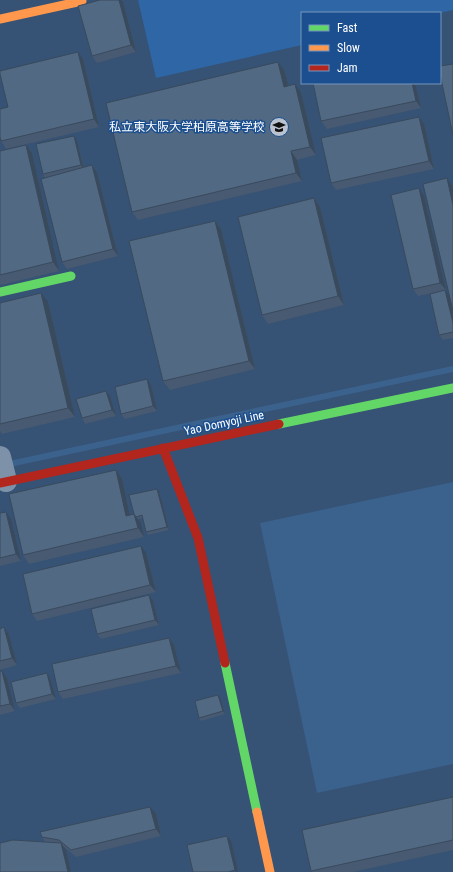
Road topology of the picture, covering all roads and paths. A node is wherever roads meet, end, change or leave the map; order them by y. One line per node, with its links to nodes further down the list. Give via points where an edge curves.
1 (82, 1): 2 (street)
2 (0, 19)
3 (71, 276): 4 (street)
4 (0, 292)
5 (453, 388): 6 (street, Yao Domyoji Line)
6 (163, 448): 7 (street, Yao Domyoji Line); 8 (street, via 198,538)
7 (2, 473)
8 (270, 872)

